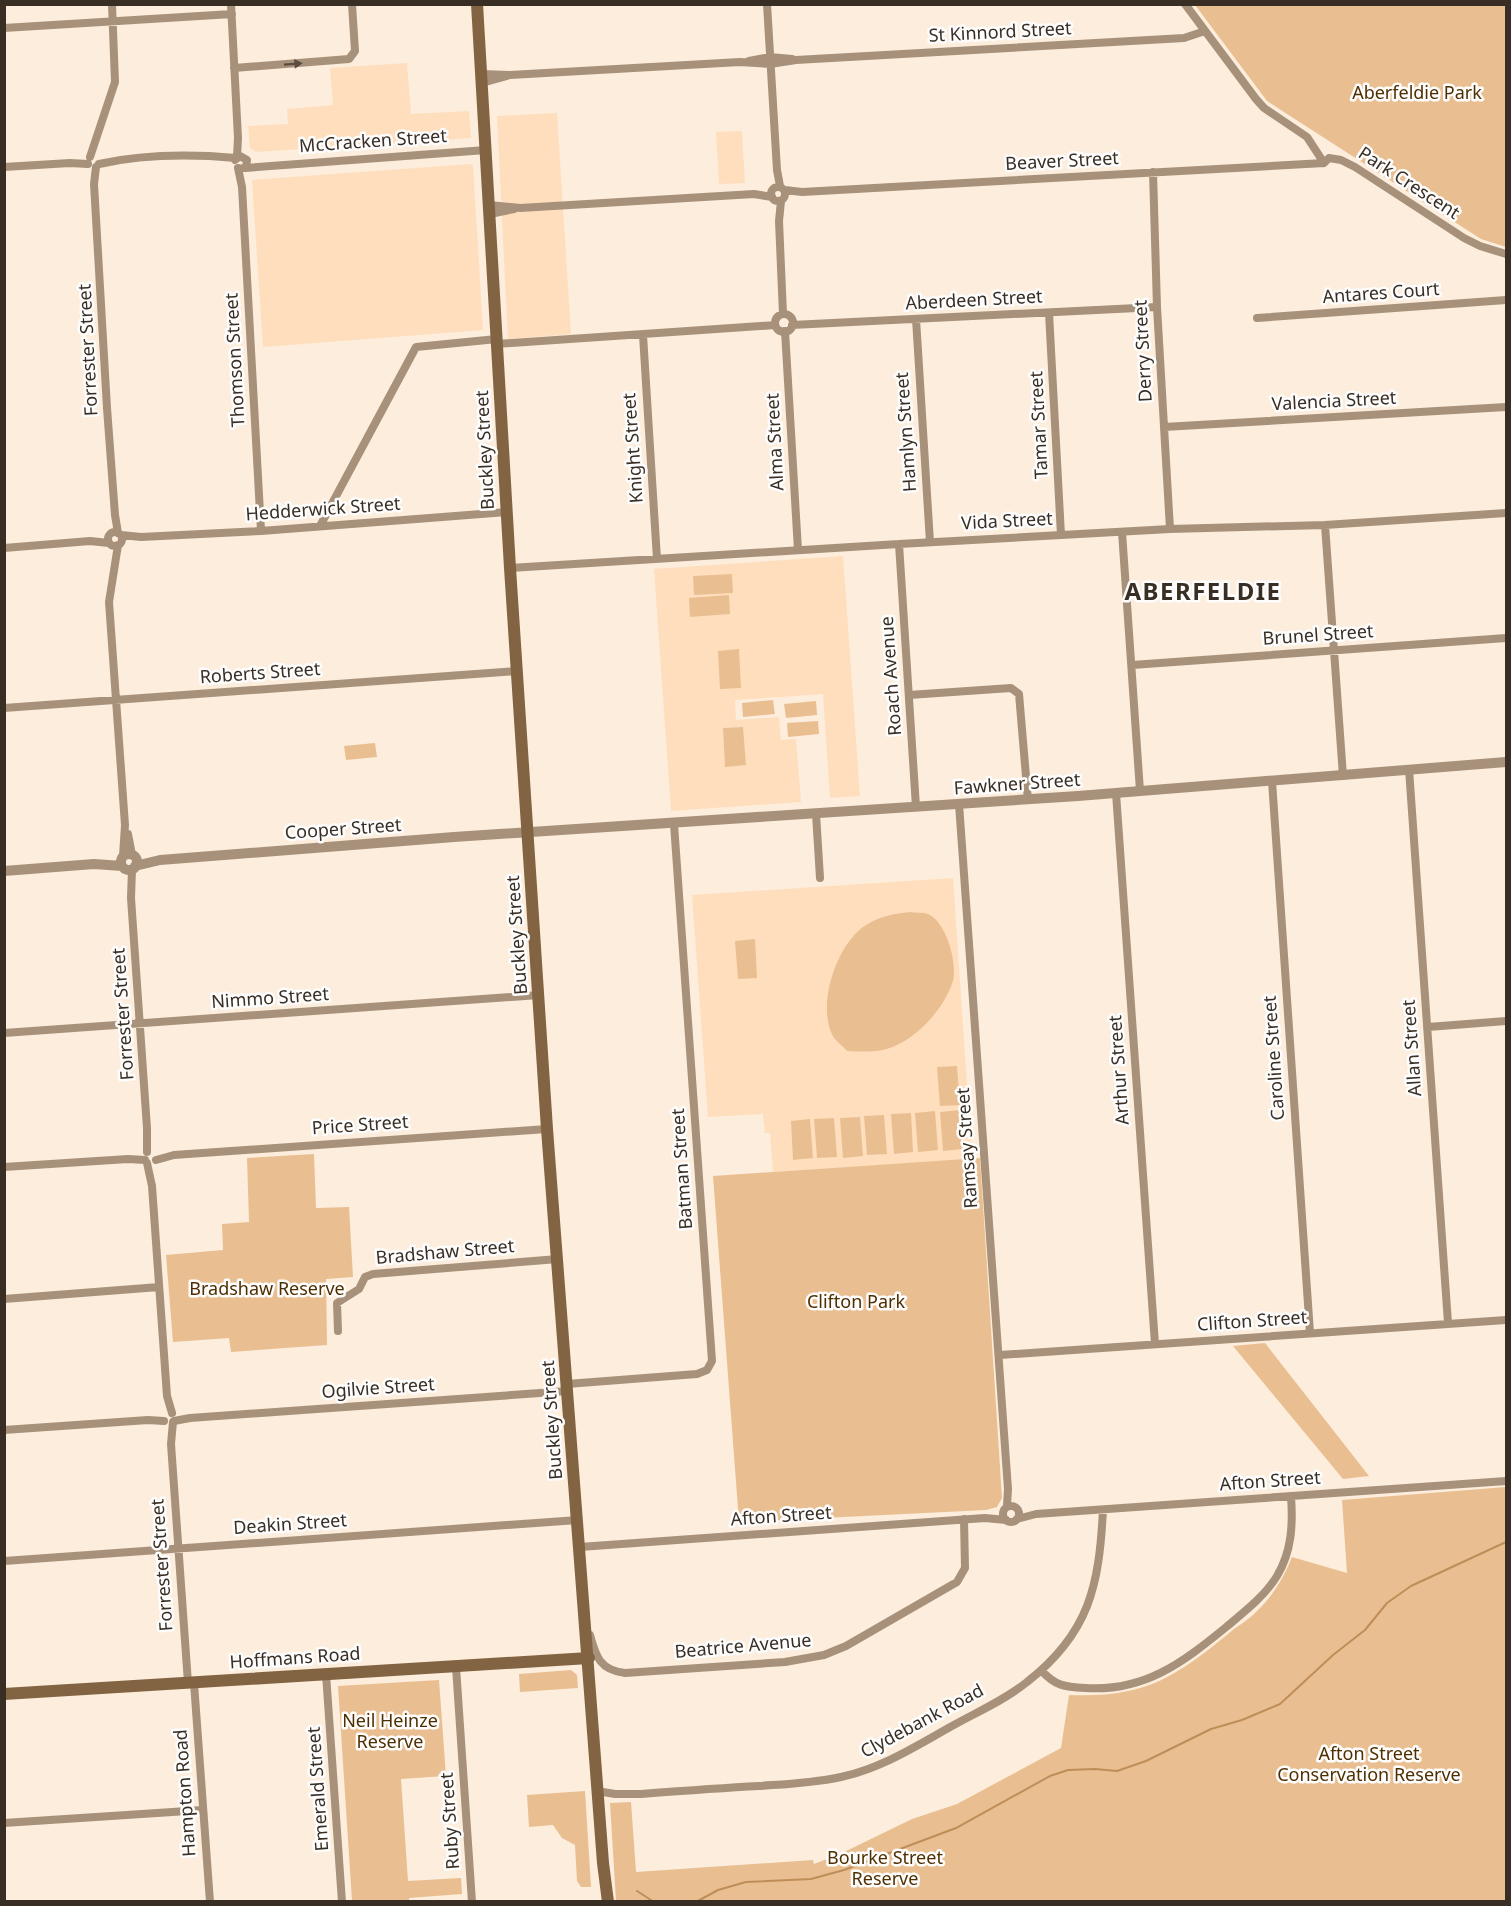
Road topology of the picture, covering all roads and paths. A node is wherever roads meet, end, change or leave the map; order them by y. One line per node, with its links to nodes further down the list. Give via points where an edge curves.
1 (112, 4): 7 (street, Forrester Street)
2 (352, 4): 11 (street, one-way to 2, via 349,59 355,51)
3 (477, 4): 12 (main road, Buckley Street)
4 (767, 4): 10 (street)
5 (1185, 4): 9 (street)
6 (231, 9): 7 (street); 11 (street, Thomson Street)
7 (113, 21): 8 (street); 14 (street, Forrester Street, via 115,82)
8 (4, 28)
9 (1205, 31): 10 (street, St Kinnord Street, via 1184,38); 16 (street, via 1264,108 1307,137)
10 (770, 61): 12 (street, St Kinnord Street); 19 (street)
11 (234, 68): 15 (street, Thomson Street)
12 (481, 78): 13 (main road, Buckley Street)
13 (486, 150): 15 (street, McCracken Street, via 263,166); 20 (main road, Buckley Street)
14 (93, 161): 15 (street, McCracken Street, via 182,155 213,156); 17 (street, McCracken Street); 43 (street, Forrester Street)
15 (241, 163): 40 (street, Thomson Street)
16 (1324, 163): 18 (street, Beaver Street); 21 (street, Park Crescent, via 1329,158 1341,160 1457,234)
17 (4, 167)
18 (1153, 172): 19 (street, Beaver Street); 23 (street, Derry Street)
19 (778, 193): 20 (street, Beaver Street); 25 (street)
20 (489, 210): 32 (main road, Buckley Street)
21 (1506, 254)
22 (1506, 300): 26 (street, Antares Court)
23 (1156, 307): 24 (street, Aberdeen Street); 34 (street, Derry Street)
24 (1049, 313): 27 (street, Aberdeen Street); 42 (street, Tamar Street)
25 (783, 314): 28 (street, via 776,318); 29 (street, via 790,317)
26 (1257, 318)
27 (916, 319): 29 (street, Aberdeen Street); 44 (street, Hamlyn Street)
28 (775, 325): 30 (street); 31 (street)
29 (792, 325): 30 (street)
30 (785, 332): 47 (street, Alma Street)
31 (643, 335): 32 (street); 48 (street, Knight Street)
32 (497, 342): 35 (main road, Buckley Street); 37 (street, via 416,347)
33 (1506, 407): 34 (street, Valencia Street)
34 (1164, 427): 39 (street, Derry Street)
35 (507, 512): 37 (street, Hedderwick Street); 49 (main road, Buckley Street)
36 (1506, 513): 38 (street, Vida Street)
37 (320, 525): 40 (street, Hedderwick Street)
38 (1325, 525): 39 (street, Vida Street); 51 (street)
39 (1170, 529): 41 (street, Vida Street)
40 (261, 531): 43 (street, Hedderwick Street)
41 (1122, 532): 42 (street, Vida Street); 52 (street)
42 (1061, 535): 44 (street, Vida Street)
43 (115, 539): 46 (street, Hedderwick Street); 55 (street, Forrester Street, via 109,603)
44 (930, 542): 45 (street, Vida Street)
45 (899, 544): 47 (street, Vida Street); 54 (street, Roach Avenue)
46 (4, 548)
47 (798, 550): 48 (street, Vida Street)
48 (657, 559): 49 (street, Vida Street)
49 (510, 568): 53 (main road, Buckley Street)
50 (1506, 638): 51 (street, Brunel Street)
51 (1332, 651): 52 (street, Brunel Street); 59 (street)
52 (1132, 665): 61 (street)
53 (517, 672): 55 (street, Roberts Street); 68 (main road, Buckley Street)
54 (909, 695): 63 (street, via 1011,688 1019,694); 65 (street, Roach Avenue)
55 (117, 700): 56 (street, Roberts Street); 69 (street, Forrester Street)
56 (4, 708)
57 (1506, 762): 58 (street, Fawkner Street)
58 (1409, 770): 59 (street, Fawkner Street); 75 (street, Allan Street)
59 (1343, 776): 60 (street, Fawkner Street)
60 (1272, 781): 61 (street, Fawkner Street); 86 (street, Caroline Street)
61 (1140, 791): 62 (street, Fawkner Street)
62 (1116, 793): 63 (street, Fawkner Street); 87 (street, Arthur Street)
63 (1028, 800): 64 (street, Fawkner Street)
64 (959, 804): 65 (street, Fawkner Street); 88 (street, Ramsay Street)
65 (916, 807): 66 (street, Fawkner Street)
66 (816, 814): 67 (street, Fawkner Street); 71 (street)
67 (674, 824): 68 (street, Fawkner Street); 89 (street, Batman Street, via 712,1361 707,1370 697,1374)
68 (529, 834): 69 (street, Cooper Street); 72 (main road, Buckley Street)
69 (128, 862): 70 (street, Cooper Street); 74 (street, Forrester Street)
70 (4, 871)
71 (820, 878)
72 (539, 995): 74 (street, Nimmo Street); 77 (main road, Buckley Street)
73 (1506, 1021): 75 (street)
74 (140, 1023): 76 (street, Nimmo Street); 78 (street, Forrester Street)
75 (1428, 1027): 84 (street, Allan Street)
76 (4, 1033)
77 (548, 1129): 78 (street, Price Street); 80 (main road, Buckley Street)
78 (150, 1157): 79 (street, Price Street); 81 (street, Forrester Street)
79 (4, 1167)
80 (558, 1259): 85 (street, Bradshaw Street, via 373,1274 337,1303); 89 (main road, Buckley Street)
81 (159, 1287): 82 (street); 90 (street, Forrester Street)
82 (4, 1299)
83 (1506, 1320): 84 (street, Clifton Street)
84 (1448, 1323): 86 (street, Clifton Street)
85 (338, 1331)
86 (1310, 1333): 87 (street, Clifton Street)
87 (1155, 1344): 88 (street, Clifton Street)
88 (1000, 1355): 95 (street, Ramsay Street)
89 (567, 1388): 90 (street, Ogilvie Street); 97 (main road, Buckley Street)
90 (169, 1418): 91 (street, Ogilvie Street); 99 (street, Forrester Street)
91 (4, 1430)
92 (1506, 1481): 93 (street, Afton Street)
93 (1291, 1496): 94 (street, Afton Street); 104 (street, via 1291,1534 1278,1575 1258,1600 1190,1657 1142,1681 1104,1688 1057,1685)
94 (1103, 1510): 95 (street, Afton Street); 104 (street, Clydebank Road, via 1099,1563 1089,1602 1066,1643)
95 (1011, 1512): 96 (street, Afton Street)
96 (964, 1519): 98 (street, Afton Street); 101 (street, Beatrice Avenue, via 965,1568 957,1582 835,1651 815,1657 625,1673 610,1670 600,1661)
97 (578, 1520): 98 (main road, Buckley Street); 99 (street, Deakin Street)
98 (580, 1546): 101 (main road, Buckley Street)
99 (178, 1549): 100 (street, Deakin Street); 106 (street, Forrester Street)
100 (4, 1561)
101 (586, 1623): 102 (main road, Buckley Street)
102 (589, 1658): 103 (main road, Hoffmans Road); 108 (main road, Buckley Street)
103 (456, 1667): 105 (main road, Hoffmans Road); 114 (street, Ruby Street)
104 (1041, 1670): 108 (street, Clydebank Road, via 1019,1688 914,1748 860,1772 807,1782 641,1794)
105 (326, 1674): 106 (main road, Hoffmans Road); 113 (street, Emerald Street)
106 (191, 1683): 107 (main road, Hoffmans Road); 109 (street, Hampton Road)
107 (4, 1694)
108 (597, 1791): 111 (main road, Buckley Street)
109 (203, 1810): 110 (street); 112 (street, Hampton Road)
110 (4, 1823)
111 (603, 1863): 115 (main road, Buckley Street); 116 (main road, Buckley Street)
112 (210, 1902)
113 (342, 1902)
114 (472, 1902)
115 (602, 1902)
116 (608, 1902)

